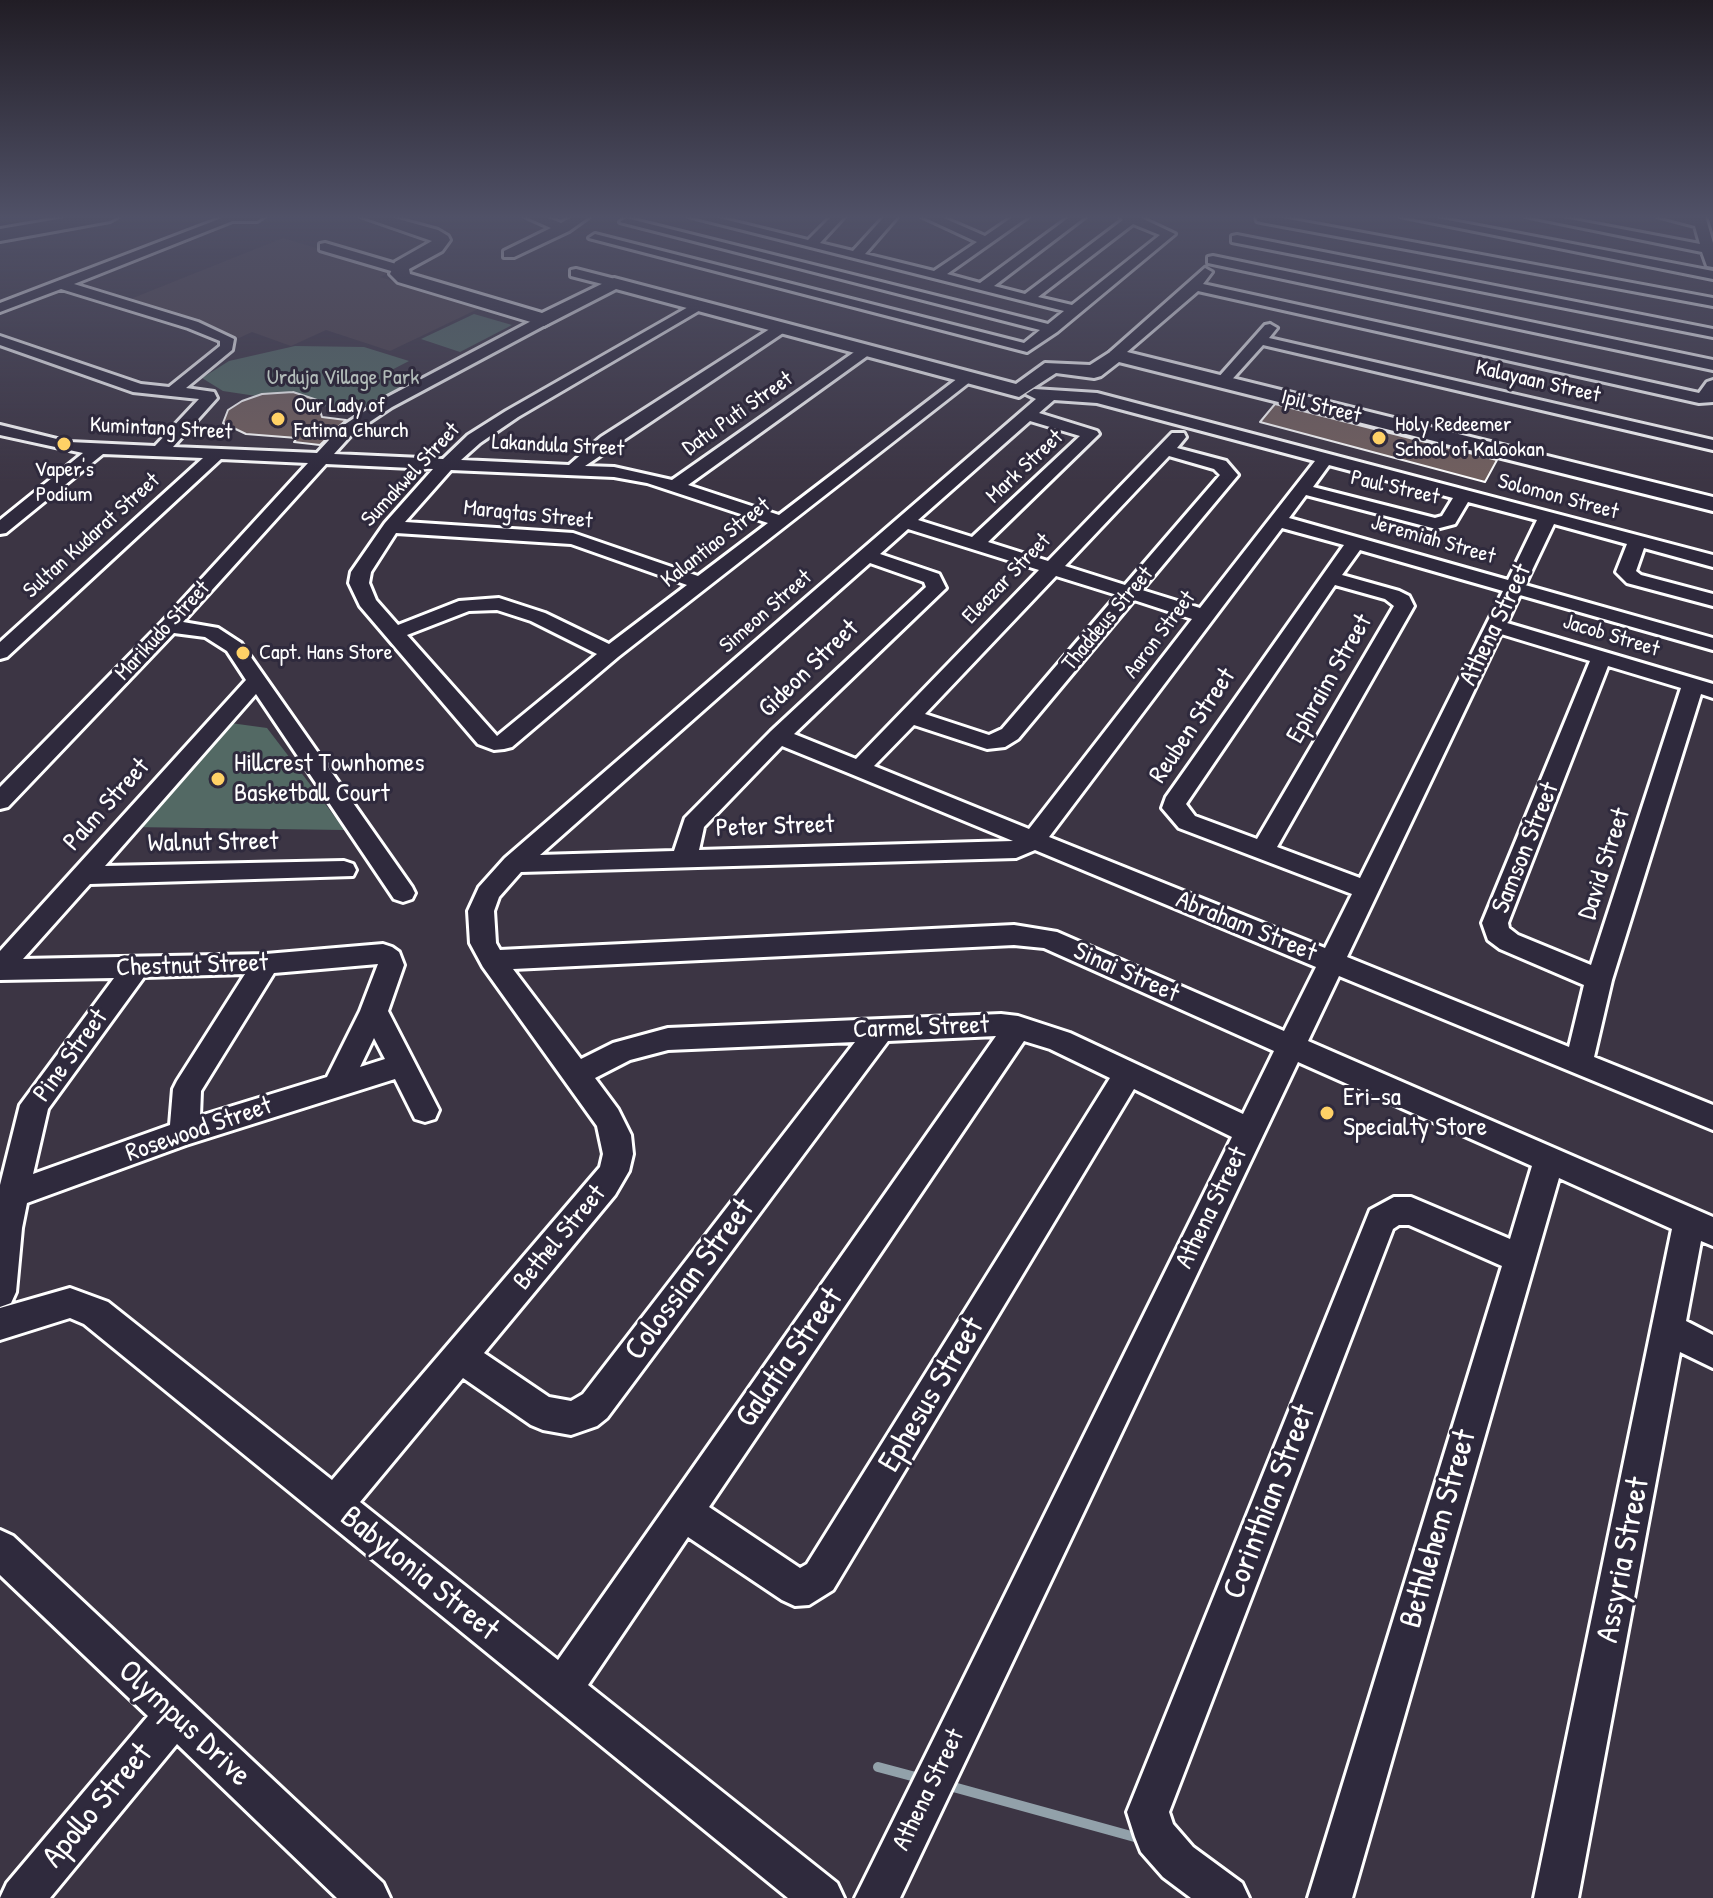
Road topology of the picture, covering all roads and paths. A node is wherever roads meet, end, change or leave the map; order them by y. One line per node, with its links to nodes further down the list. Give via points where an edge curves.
1 (126, 305): 28 (street, via 227,339 227,347)
2 (491, 305): 16 (street)
3 (573, 305): 16 (street)
4 (692, 305): 13 (street)
5 (856, 305): 18 (street, via 1027,348)
6 (959, 305): 18 (street)
7 (1054, 305): 15 (street)
8 (1082, 305): 15 (street)
9 (1173, 305): 23 (street)
10 (1277, 305): 14 (street)
11 (1425, 305): 24 (street)
12 (1569, 305): 19 (street)
13 (697, 306): 17 (street); 41 (street, Sumakwel Street, via 512,414)
14 (1288, 307): 21 (street); 29 (street)
15 (1075, 310): 18 (street)
16 (544, 320): 39 (street, Marikudo Street, via 371,412 338,438)
17 (781, 328): 22 (street); 42 (street, via 607,441)
18 (1052, 329)
19 (1713, 333)
20 (0, 340): 28 (street, via 139,389)
21 (1260, 340): 26 (street); 34 (street, Kalayaan Street)
22 (865, 351): 25 (street); 43 (street, Datu Puti Street)
23 (1115, 355): 26 (street, Ipil Street); 27 (street, via 1094,372 1052,367)
24 (1713, 365)
25 (967, 378): 27 (street); 49 (street, Kalantiao Street)
26 (1222, 382): 46 (street, Ipil Street)
27 (1019, 391): 30 (street, Solomon Street)
28 (172, 392): 37 (street, via 209,398)
29 (1708, 392)
30 (1050, 395): 31 (street, Simeon Street); 32 (street, Solomon Street, via 1089,397)
31 (1028, 415): 50 (street, Simeon Street); 55 (street, Mark Street, via 1091,434)
32 (1192, 424): 36 (street, Eleazar Street); 40 (street, Solomon Street)
33 (0, 430): 35 (street, Kumintang Street, via 49,445)
34 (1713, 445)
35 (98, 449): 37 (street, Kumintang Street); 52 (street)
36 (1165, 450): 58 (street, Eleazar Street); 62 (street, Thaddeus Street, via 1220,465 1229,475)
37 (160, 451): 38 (street, Kumintang Street)
38 (217, 454): 39 (street, Kumintang Street); 69 (street, Sultan Kudarat Street)
39 (322, 459): 41 (street, Lakandula Street); 65 (street, Marikudo Street)
40 (1325, 459): 44 (street, Aaron Street); 45 (street, Solomon Street)
41 (446, 465): 42 (street, Lakandula Street); 51 (street, Sumakwel Street)
42 (575, 468): 43 (street, Lakandula Street)
43 (676, 485): 49 (street, Lakandula Street)
44 (1302, 489): 45 (street, Paul Street, via 1436,524 1449,520); 48 (street, Aaron Street)
45 (1463, 495): 47 (street, Solomon Street)
46 (1713, 504)
47 (1548, 517): 53 (street, Solomon Street); 61 (street, Athena Street)
48 (1278, 521): 54 (street, Jeremiah Street); 64 (street, Aaron Street)
49 (783, 522): 60 (street, Kalantiao Street)
50 (904, 522): 55 (street); 56 (street, Simeon Street)
51 (391, 527): 60 (street, Maragtas Street, via 573,539); 67 (street, Sumakwel Street, via 359,583 367,602)
52 (0, 529)
53 (1637, 541): 57 (street, Solomon Street); 63 (street, via 1626,572 1634,579)
54 (1355, 543): 59 (street, Reuben Street); 61 (street, Jeremiah Street)
55 (975, 544): 58 (street)
56 (866, 555): 75 (street, Gideon Street, via 932,578 936,588); 82 (street, Simeon Street)
57 (1713, 561)
58 (1050, 568): 62 (street); 74 (street, Eleazar Street)
59 (1332, 578): 80 (street, Ephraim Street, via 1392,595 1404,606); 80 (street, Reuben Street, via 1174,803 1187,822)
60 (702, 584): 70 (street, Kalantiao Street)
61 (1514, 588): 66 (street, Athena Street); 68 (street, Jeremiah Street)
62 (1130, 593): 64 (street); 74 (street, Thaddeus Street, via 1004,740 977,740)
63 (1713, 600)
64 (1204, 616): 79 (street, Aaron Street)
65 (169, 626): 72 (street, via 222,637); 78 (street, Marikudo Street)
66 (1496, 626): 71 (street, Jacob Street); 85 (street, Athena Street)
67 (394, 633): 70 (street, via 466,605 499,604); 76 (street, Sumakwel Street)
68 (1713, 644)
69 (0, 653)
70 (611, 653): 76 (street, Kalantiao Street, via 504,742)
71 (1601, 658): 73 (street, Jacob Street); 92 (street, Samson Street, via 1495,923 1497,933 1509,942)
72 (257, 680): 84 (street, Palm Street); 86 (street)
73 (1703, 688): 92 (street, David Street)
74 (910, 716): 77 (street, Eleazar Street)
75 (779, 736): 77 (street, Abraham Street); 81 (street, Gideon Street, via 693,824)
76 (494, 743)
77 (859, 769): 79 (street, Abraham Street)
78 (0, 801)
79 (1034, 840): 81 (street, Peter Street, via 1016,850); 88 (street, Abraham Street)
80 (1264, 848): 85 (street, Reuben Street)
81 (684, 860): 82 (street, Peter Street)
82 (514, 864): 87 (street, Bethel Street, via 488,893 481,911 483,943)
83 (344, 870): 84 (street, Walnut Street)
84 (83, 875): 90 (street, Palm Street)
85 (1367, 890): 88 (street, Athena Street)
86 (403, 893)
87 (492, 960): 96 (street, Sinai Street, via 1031,936); 99 (street, Bethel Street)
88 (1331, 962): 96 (street, Athena Street); 97 (street, Abraham Street)
89 (266, 964): 91 (street, Chestnut Street); 93 (street, Chestnut Street, via 383,954 391,965); 105 (street, via 187,1089)
90 (0, 969): 91 (street, Chestnut Street)
91 (135, 969): 107 (street, Pine Street, via 34,1105)
92 (1599, 980): 97 (street, David Street)
93 (374, 1011): 98 (street); 101 (street)
94 (1018, 1027): 95 (street, Carmel Street); 100 (street, Carmel Street); 116 (street, Galatia Street)
95 (880, 1030): 99 (street, Carmel Street, via 668,1039 623,1051); 114 (street, Colossian Street, via 585,1414 571,1418 543,1413)
96 (1291, 1047): 104 (street, Athena Street); 106 (street, Sinai Street)
97 (1579, 1063): 103 (street, Abraham Street)
98 (400, 1066): 101 (street, Rosewood Street); 102 (street)
99 (577, 1074): 114 (street, Bethel Street, via 616,1135 614,1171)
100 (1128, 1074): 104 (street, Carmel Street); 116 (street, Ephesus Street, via 820,1577 809,1586 795,1587)
101 (337, 1085): 105 (street, Rosewood Street)
102 (425, 1110)
103 (1713, 1118)
104 (1249, 1131): 123 (street, Athena Street)
105 (184, 1133): 107 (street, Rosewood Street)
106 (1549, 1160): 108 (street, Sinai Street); 109 (street, Bethlehem Street)
107 (7, 1196): 110 (street, Pine Street)
108 (1701, 1226): 112 (street, Assyria Street)
109 (1519, 1258): 124 (street, Corinthian Street, via 1411,1211 1394,1211 1381,1220 1148,1812 1156,1837 1178,1862); 125 (street, Bethlehem Street)
110 (0, 1292)
111 (0, 1324): 115 (street, Babylonia Street, via 52,1306 85,1307)
112 (1670, 1330): 113 (street); 126 (street, Assyria Street)
113 (1713, 1352)
114 (461, 1357): 115 (street, Bethel Street)
115 (334, 1505): 118 (street, Babylonia Street)
116 (684, 1512): 118 (street, Galatia Street)
117 (0, 1549): 119 (street, Olympus Drive)
118 (562, 1689): 122 (street, Babylonia Street)
119 (175, 1715): 120 (street, Apollo Street); 121 (street, Olympus Drive)
120 (22, 1898)
121 (368, 1898)
122 (822, 1898)
123 (877, 1898)
124 (1227, 1898)
125 (1330, 1898)
126 (1556, 1898)

